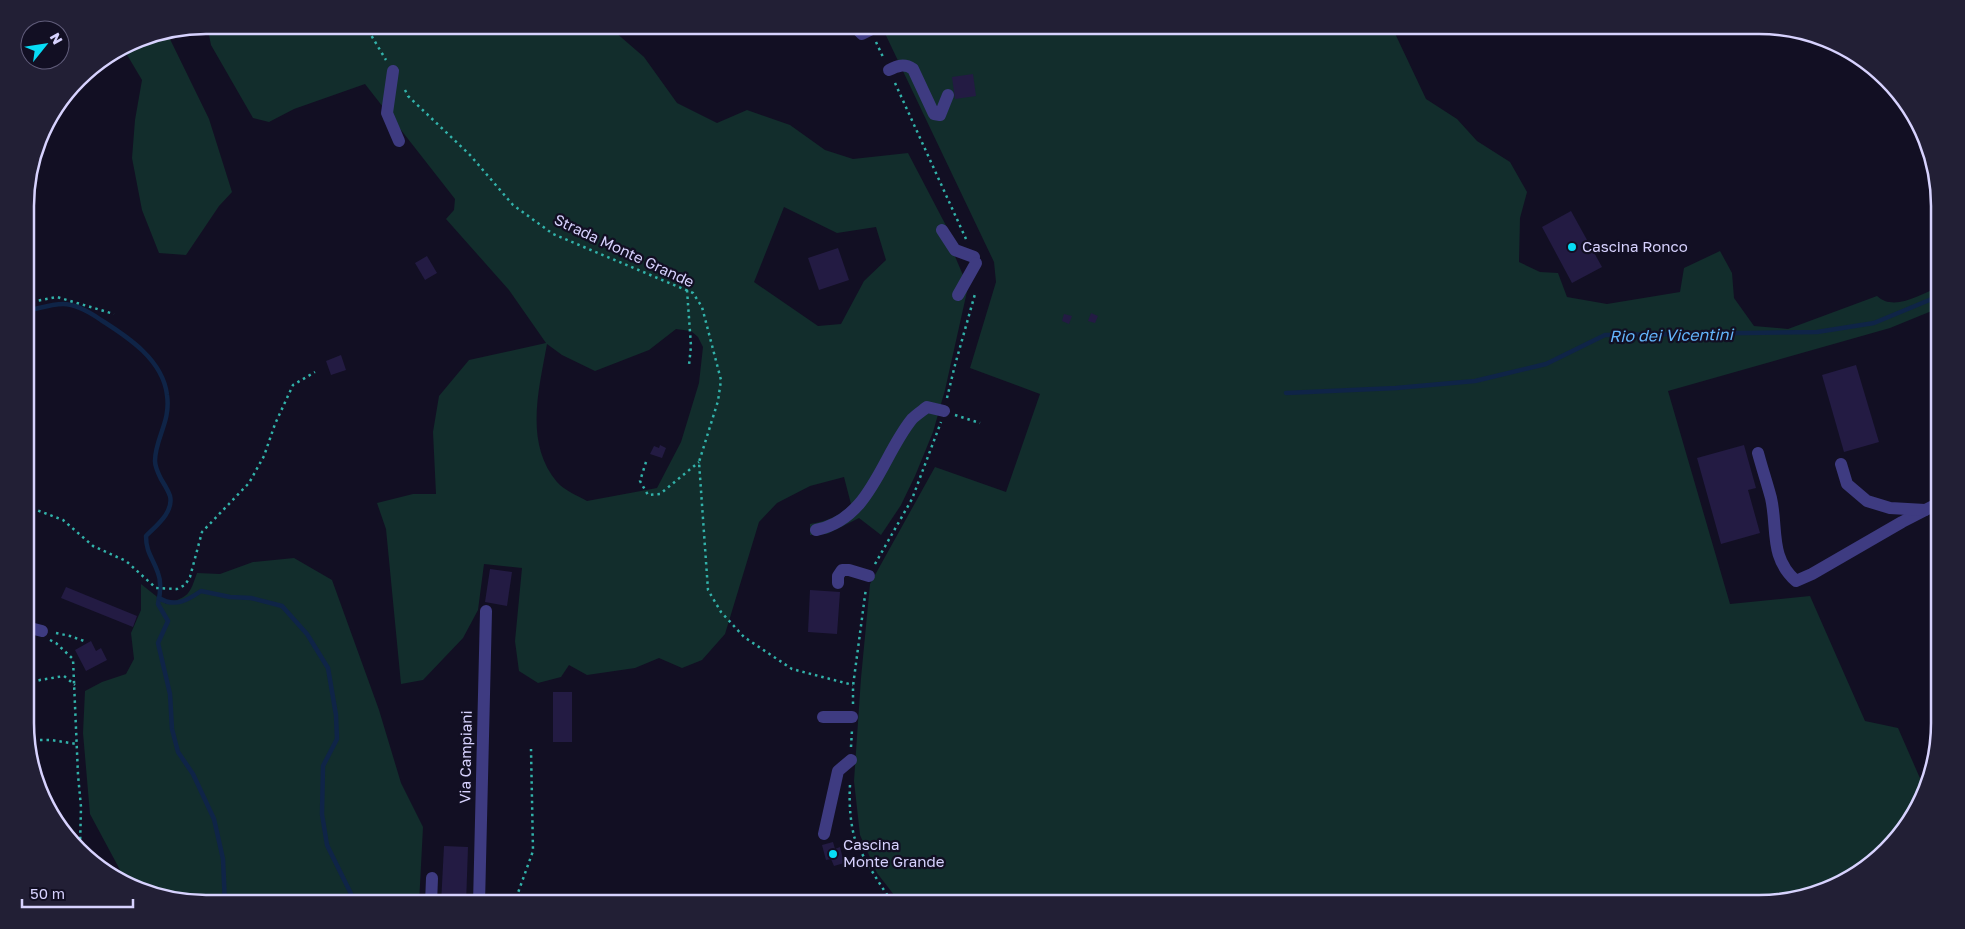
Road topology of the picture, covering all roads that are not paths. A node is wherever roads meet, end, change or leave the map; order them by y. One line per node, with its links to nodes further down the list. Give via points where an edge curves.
1 (889, 70): 3 (street, via 899,65 913,69 934,114 940,115)
2 (393, 71): 4 (street, via 388,113)
3 (948, 95)
4 (399, 141)
5 (942, 230): 6 (street, via 955,250 975,260)
6 (958, 296)
7 (944, 411): 12 (street, via 927,407 913,419 865,498 846,518)
8 (1758, 453): 11 (street, via 1771,500 1778,555 1786,572 1796,581)
9 (1841, 464): 11 (street, via 1847,484 1867,501 1890,508)
10 (1931, 507): 11 (street)
11 (1925, 510)
12 (816, 530)
13 (870, 576): 14 (street, via 842,570)
14 (838, 583)
15 (486, 611): 24 (street, Via Campiani)
16 (34, 631): 17 (street)
17 (45, 636)
18 (823, 718): 19 (street)
19 (852, 718)
20 (851, 760): 21 (street, via 838,771)
21 (824, 834)
22 (432, 878): 23 (street)
23 (432, 895)
24 (479, 895)

